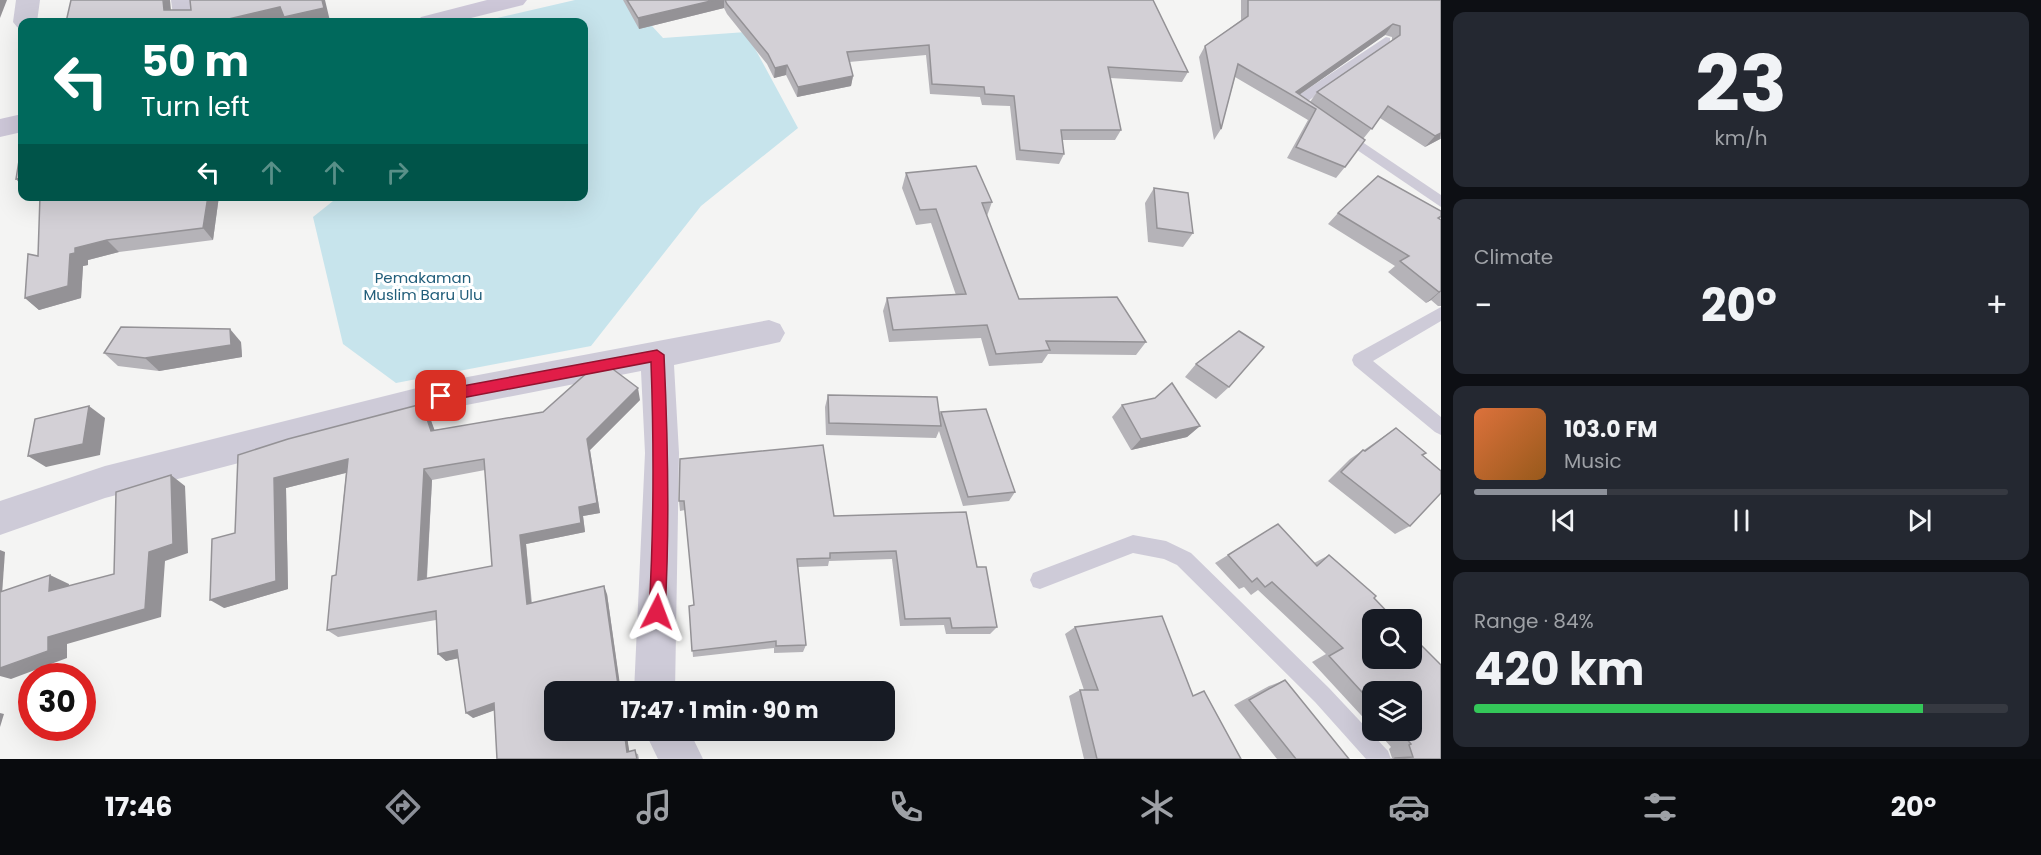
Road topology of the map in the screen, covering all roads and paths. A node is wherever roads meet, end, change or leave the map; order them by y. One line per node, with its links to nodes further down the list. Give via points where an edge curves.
1 (28, 0): 4 (street)
2 (183, 0): 5 (street)
3 (504, 1): 6 (main road)
4 (26, 18)
5 (185, 18)
6 (443, 18)
7 (1386, 41): 8 (lane, via 1296,103)
8 (1316, 116)
9 (1335, 129): 10 (lane)
10 (1441, 202)
11 (1441, 314): 14 (lane, via 1360,360)
12 (769, 333): 13 (street)
13 (657, 355): 15 (street, via 441,396 105,482); 17 (street, via 662,465)
14 (1441, 428)
15 (0, 518)
16 (1040, 580): 20 (lane, via 1133,544 1166,550 1184,559 1322,695)
17 (654, 681)
18 (671, 741): 19 (street)
19 (682, 759)
20 (1380, 759)

